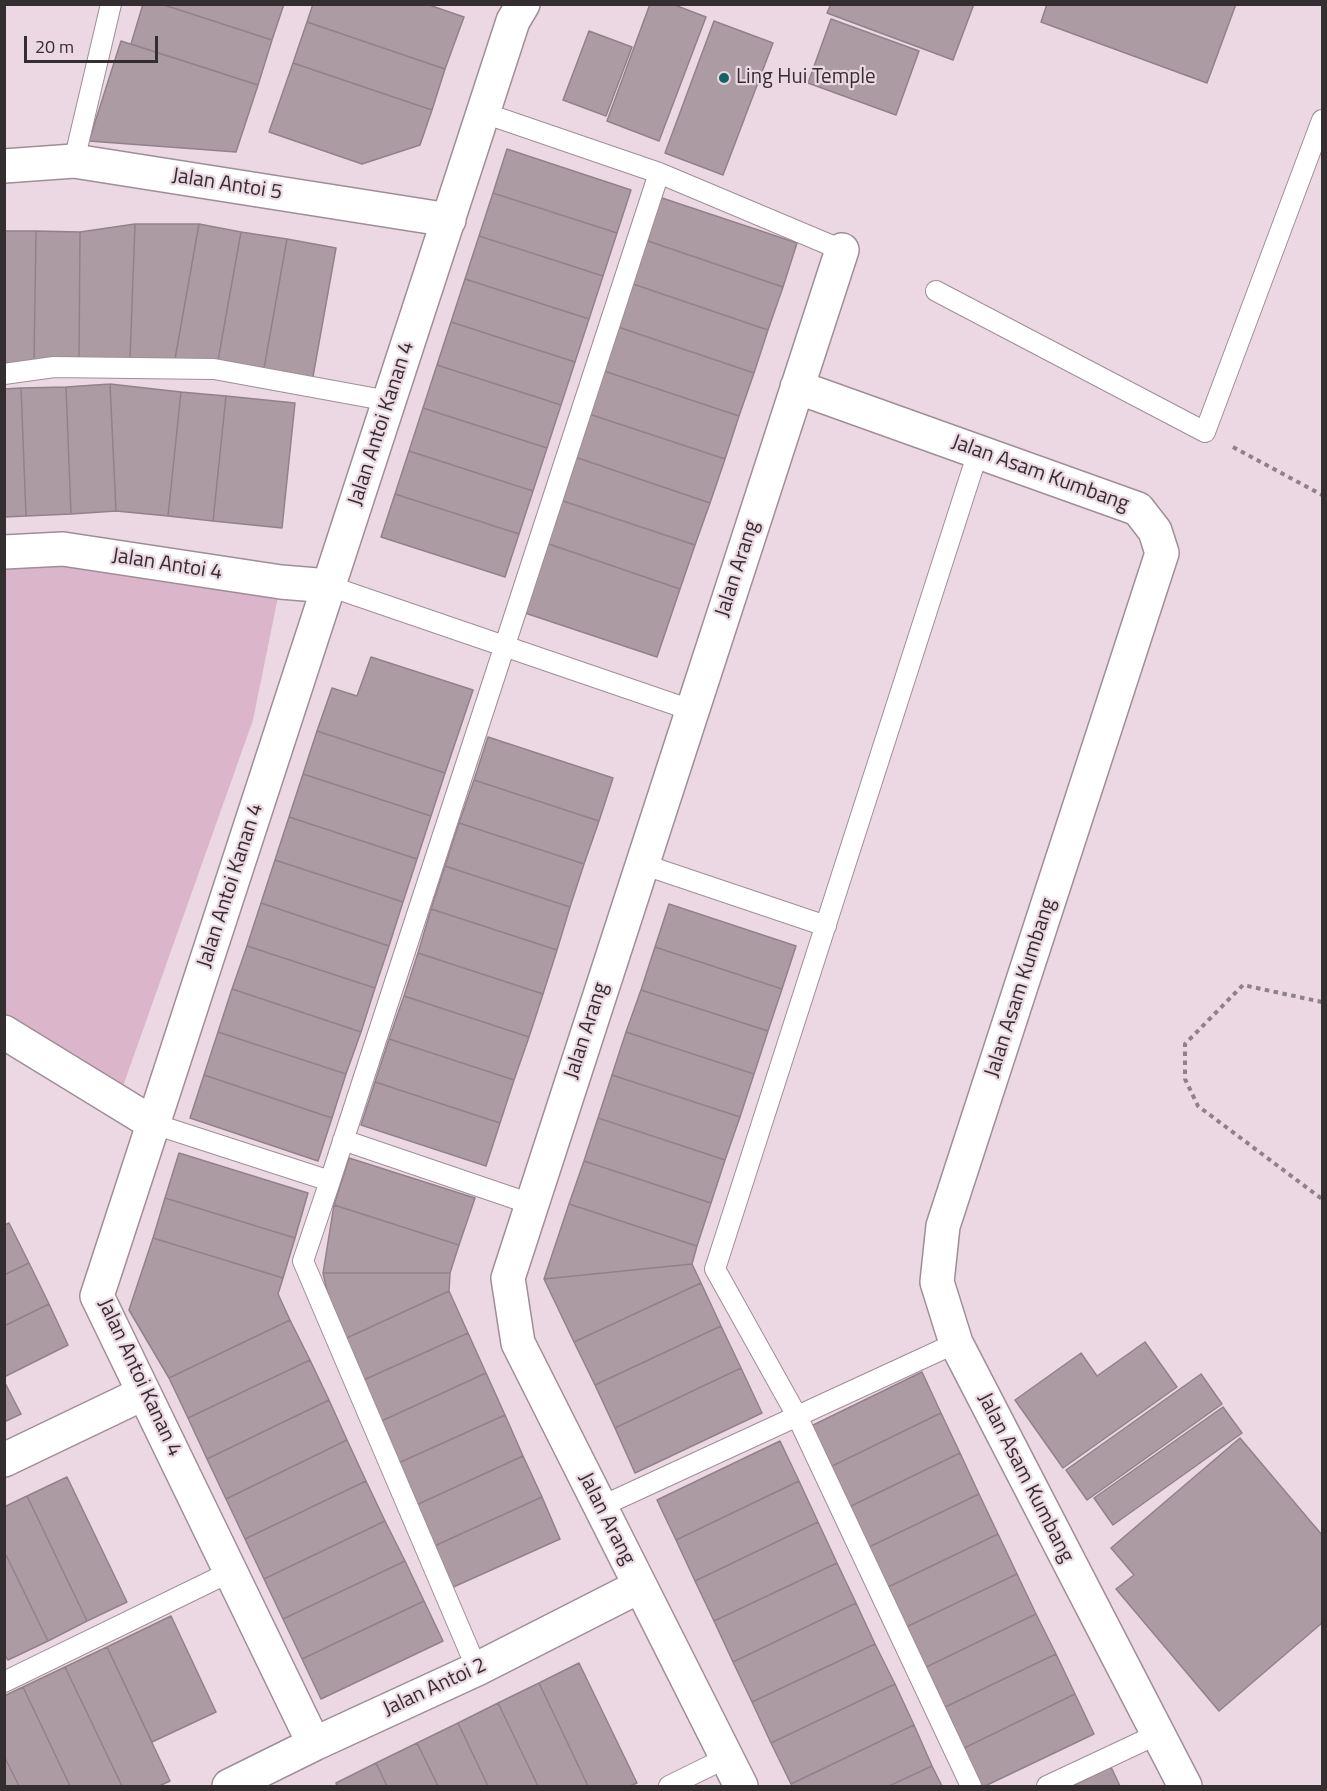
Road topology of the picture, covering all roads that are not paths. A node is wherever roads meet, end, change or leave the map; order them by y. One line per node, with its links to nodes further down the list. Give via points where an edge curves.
1 (111, 4): 5 (lane)
2 (523, 4): 3 (street, Jalan Antoi Kanan 4, via 513,21)
3 (484, 112): 7 (lane); 8 (street, Jalan Antoi Kanan 4)
4 (1323, 120): 10 (lane, via 1205,432)
5 (74, 161): 6 (street, Jalan Antoi 5); 8 (street, Jalan Antoi 5)
6 (4, 166)
7 (659, 173): 9 (lane); 17 (lane)
8 (449, 220): 13 (street, Jalan Antoi Kanan 4)
9 (842, 250): 12 (street, Jalan Arang)
10 (936, 291)
11 (4, 374): 13 (lane, via 54,368 214,369)
12 (797, 387): 14 (street, Jalan Asam Kumbang); 18 (street, Jalan Arang)
13 (389, 401): 16 (street, Jalan Antoi Kanan 4)
14 (978, 452): 20 (lane); 26 (street, Jalan Asam Kumbang, via 1138,509 1155,531 1162,553 943,1226 937,1282)
15 (4, 552): 16 (street, Jalan Antoi 4, via 63,549)
16 (329, 586): 17 (lane); 22 (street, Jalan Antoi Kanan 4)
17 (504, 646): 18 (lane); 23 (lane)
18 (692, 710): 19 (street, Jalan Arang)
19 (642, 864): 20 (lane); 25 (street, Jalan Arang)
20 (826, 926): 28 (lane, via 715,1269)
21 (4, 1032): 22 (street)
22 (154, 1124): 24 (lane); 27 (street, Jalan Antoi Kanan 4, via 97,1296)
23 (343, 1140): 24 (lane); 25 (lane)
24 (330, 1182): 33 (lane, via 303,1261)
25 (531, 1204): 30 (street, Jalan Arang, via 508,1278 518,1343)
26 (956, 1343): 28 (lane); 35 (street, Jalan Asam Kumbang)
27 (144, 1393): 29 (street); 31 (street, Jalan Antoi Kanan 4)
28 (796, 1416): 30 (lane); 41 (lane)
29 (4, 1460)
30 (600, 1507): 32 (street, Jalan Arang)
31 (230, 1572): 34 (lane); 36 (street, Jalan Antoi Kanan 4)
32 (640, 1586): 33 (street, Jalan Antoi 2); 37 (street, Jalan Arang)
33 (477, 1669): 36 (street, Jalan Antoi 2)
34 (4, 1682)
35 (1158, 1734): 42 (lane); 43 (street, Jalan Asam Kumbang)
36 (314, 1744): 38 (street, Jalan Antoi 2)
37 (726, 1758): 39 (lane); 40 (street, Jalan Arang)
38 (229, 1786)
39 (669, 1786)
40 (741, 1786)
41 (971, 1786)
42 (1047, 1786)
43 (1185, 1786)

